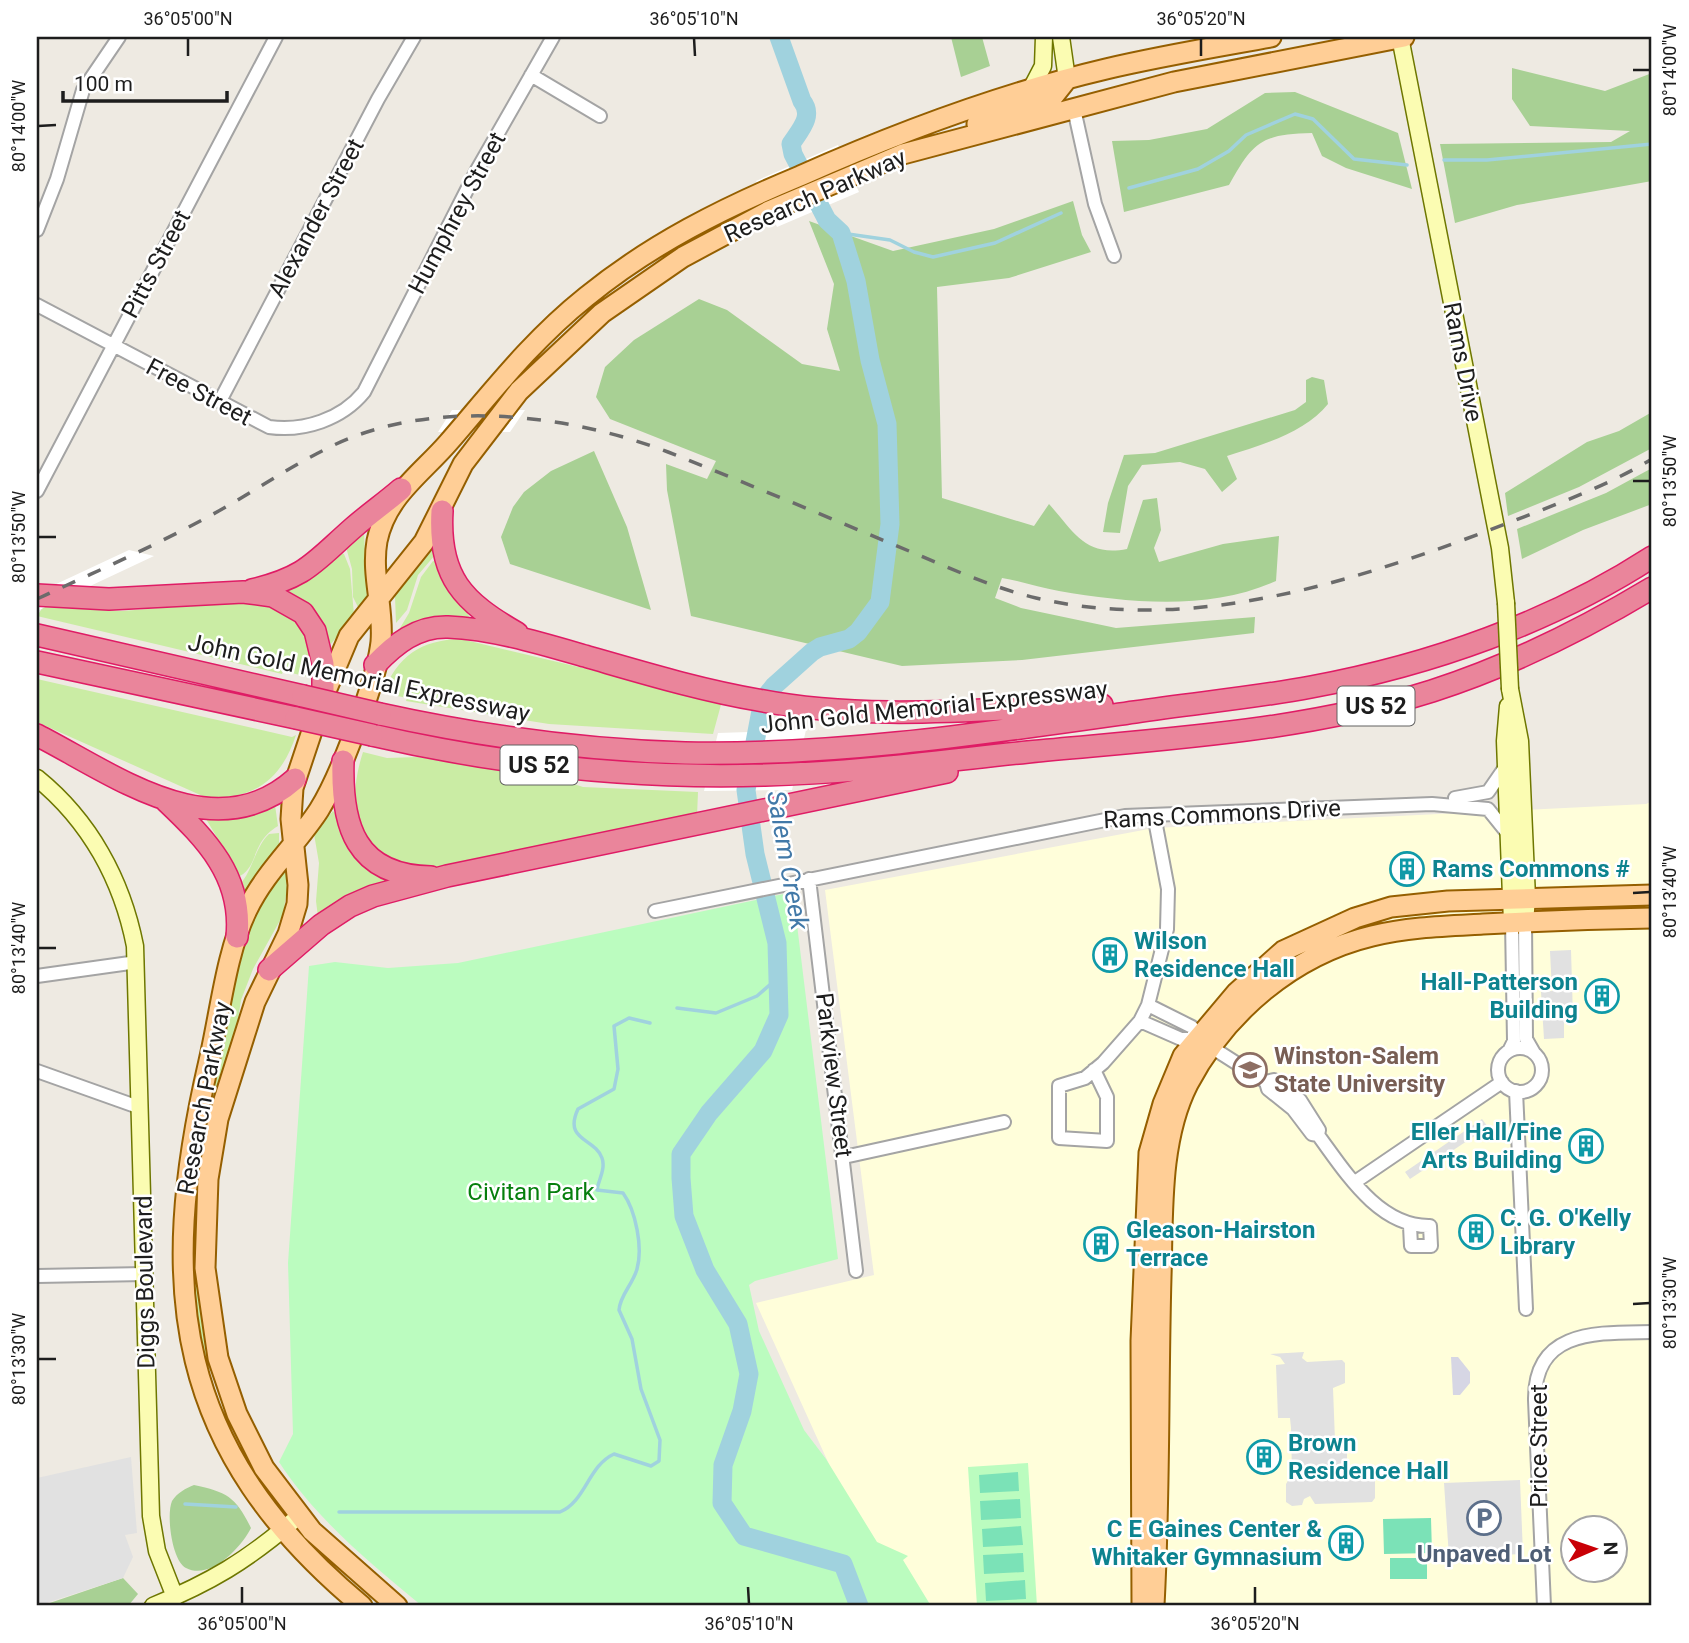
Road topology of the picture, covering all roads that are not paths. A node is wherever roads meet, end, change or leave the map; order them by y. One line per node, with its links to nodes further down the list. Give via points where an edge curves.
1 (119, 37): 15 (street, via 83,90)
2 (276, 37): 18 (street, Pitts Street)
3 (414, 37): 20 (street, Alexander Street)
4 (553, 37): 9 (street, Humphrey Street)
5 (1044, 37): 11 (main road, via 1043,66)
6 (1061, 37): 10 (main road)
7 (1271, 37): 10 (main road, Research Parkway)
8 (1401, 37): 12 (main road, Research Parkway, via 1212,74); 33 (main road, Rams Drive, bridge, via 1500,548)
9 (531, 75): 13 (street); 19 (street, Humphrey Street)
10 (1067, 79): 11 (main road, Research Parkway); 14 (main road, via 1052,98)
11 (1031, 89): 21 (main road, Research Parkway, via 843,157 686,229 588,295 502,375 448,442)
12 (1074, 109): 14 (main road, Research Parkway); 16 (street, via 1095,204)
13 (600, 116)
14 (903, 154): 23 (main road, Research Parkway, via 769,211 664,268 572,337 495,419 463,464)
15 (37, 230)
16 (1114, 256)
17 (37, 306): 18 (street, Free Street)
18 (112, 347): 20 (street, Free Street); 22 (street, Pitts Street)
19 (364, 392): 20 (street, Free Street, via 355,404 329,419 279,429 256,422)
20 (220, 401)
21 (401, 489): 26 (highway, via 308,570); 28 (main road, Research Parkway, via 378,539)
22 (37, 491)
23 (442, 511): 28 (main road, Research Parkway); 30 (highway, via 444,556 461,592 479,610)
24 (1652, 557): 35 (highway, John Gold Memorial Expressway / US 52, via 1535,619 1421,661 1308,688)
25 (1652, 588): 37 (highway, John Gold Memorial Expressway / US 52, via 1509,663 1395,701 1273,725)
26 (243, 592): 27 (highway, via 109,599); 34 (highway, via 284,600 310,622 321,653)
27 (37, 595)
28 (378, 600): 32 (main road, Research Parkway, via 381,643); 34 (main road, Research Parkway, via 349,636)
29 (37, 635): 34 (highway, John Gold Memorial Expressway / US 52)
30 (531, 641): 32 (highway, via 438,628 401,641); 35 (highway, via 732,695 824,708 891,711)
31 (37, 662): 37 (highway, John Gold Memorial Expressway / US 52, bridge, via 372,735 530,764 608,772 797,774)
32 (375, 665): 38 (main road, Research Parkway)
33 (1510, 690): 39 (main road, Rams Drive); 50 (main road, Rams Drive, via 1520,741)
34 (313, 697): 35 (highway, John Gold Memorial Expressway / US 52, bridge, via 458,730 546,743 714,753 803,750); 41 (main road, Research Parkway)
35 (1206, 701)
36 (37, 735): 42 (highway)
37 (1077, 747): 47 (highway)
38 (343, 761): 46 (main road, Research Parkway, via 318,811); 47 (highway, via 344,812 362,848 394,871)
39 (1506, 766): 43 (street, via 1485,794); 45 (main road, Rams Drive)
40 (37, 778): 55 (main road, Diggs Boulevard, via 69,808 101,852 124,902)
41 (295, 779): 42 (highway, via 270,798 239,809 207,810); 46 (main road, Research Parkway, via 290,809)
42 (165, 800): 54 (highway, via 207,841 225,869 237,904)
43 (1432, 804): 44 (street, Rams Commons Drive); 45 (street, via 1488,809)
44 (1154, 815): 48 (street, Rams Commons Drive, via 1092,821); 58 (street, via 1168,889 1167,929)
45 (1509, 835): 50 (main road, Rams Drive)
46 (294, 843): 54 (main road, Research Parkway, via 252,900); 56 (main road, Research Parkway, via 297,904)
47 (447, 876): 56 (highway, via 350,906)
48 (808, 879): 51 (street, Rams Commons Drive); 69 (street, Parkview Street)
49 (1652, 895): 50 (main road)
50 (1519, 898): 53 (main road); 60 (main road, via 1381,909 1306,938 1283,951 1237,992)
51 (655, 911)
52 (1652, 918): 53 (main road)
53 (1518, 922): 60 (main road, via 1402,930 1334,948 1307,960 1258,995); 61 (street); 62 (street, via 1526,1039)
54 (237, 937): 78 (main road, Research Parkway, via 189,1155 182,1238 185,1301 196,1364 216,1423 245,1479)
55 (136, 962): 57 (street); 67 (main road, Diggs Boulevard)
56 (269, 970): 77 (main road, Research Parkway, via 218,1119 208,1179 205,1268 211,1328 226,1386 254,1450)
57 (37, 976)
58 (1148, 1005): 59 (street); 60 (street, via 1192,1027)
59 (1140, 1021): 60 (street, via 1181,1039); 63 (street)
60 (1205, 1042): 70 (street, via 1266,1082 1274,1080 1293,1093); 83 (main road, via 1183,1056 1149,1153 1141,1341); 84 (main road, via 1176,1119 1167,1165 1158,1340)
61 (1510, 1051): 62 (street, via 1522,1048); 65 (street, via 1499,1066)
62 (1535, 1054): 66 (street, via 1541,1065 1540,1079 1530,1089)
63 (1094, 1070): 63 (street, via 1085,1078 1059,1086 1059,1138 1107,1141 1107,1097)
64 (37, 1071): 67 (street)
65 (1502, 1082): 66 (street); 70 (street)
66 (1516, 1091): 75 (street)
67 (141, 1108): 73 (main road, Diggs Boulevard)
68 (1004, 1122): 69 (street)
69 (844, 1157): 72 (street, Parkview Street)
70 (1355, 1182): 71 (street, via 1378,1207)
71 (1410, 1226)
72 (856, 1271)
73 (145, 1274): 74 (street); 79 (main road, Diggs Boulevard, via 151,1517 157,1551)
74 (37, 1276)
75 (1526, 1309)
76 (1652, 1332): 85 (street, Price Street, via 1587,1334 1571,1339 1548,1356 1538,1373)
77 (299, 1516): 78 (main road); 82 (main road, Research Parkway)
78 (282, 1531): 79 (main road, via 241,1564); 81 (main road, Research Parkway)
79 (175, 1597): 80 (main road)
80 (153, 1606)
81 (362, 1606)
82 (397, 1606)
83 (1142, 1606)
84 (1154, 1606)
85 (1544, 1606)

